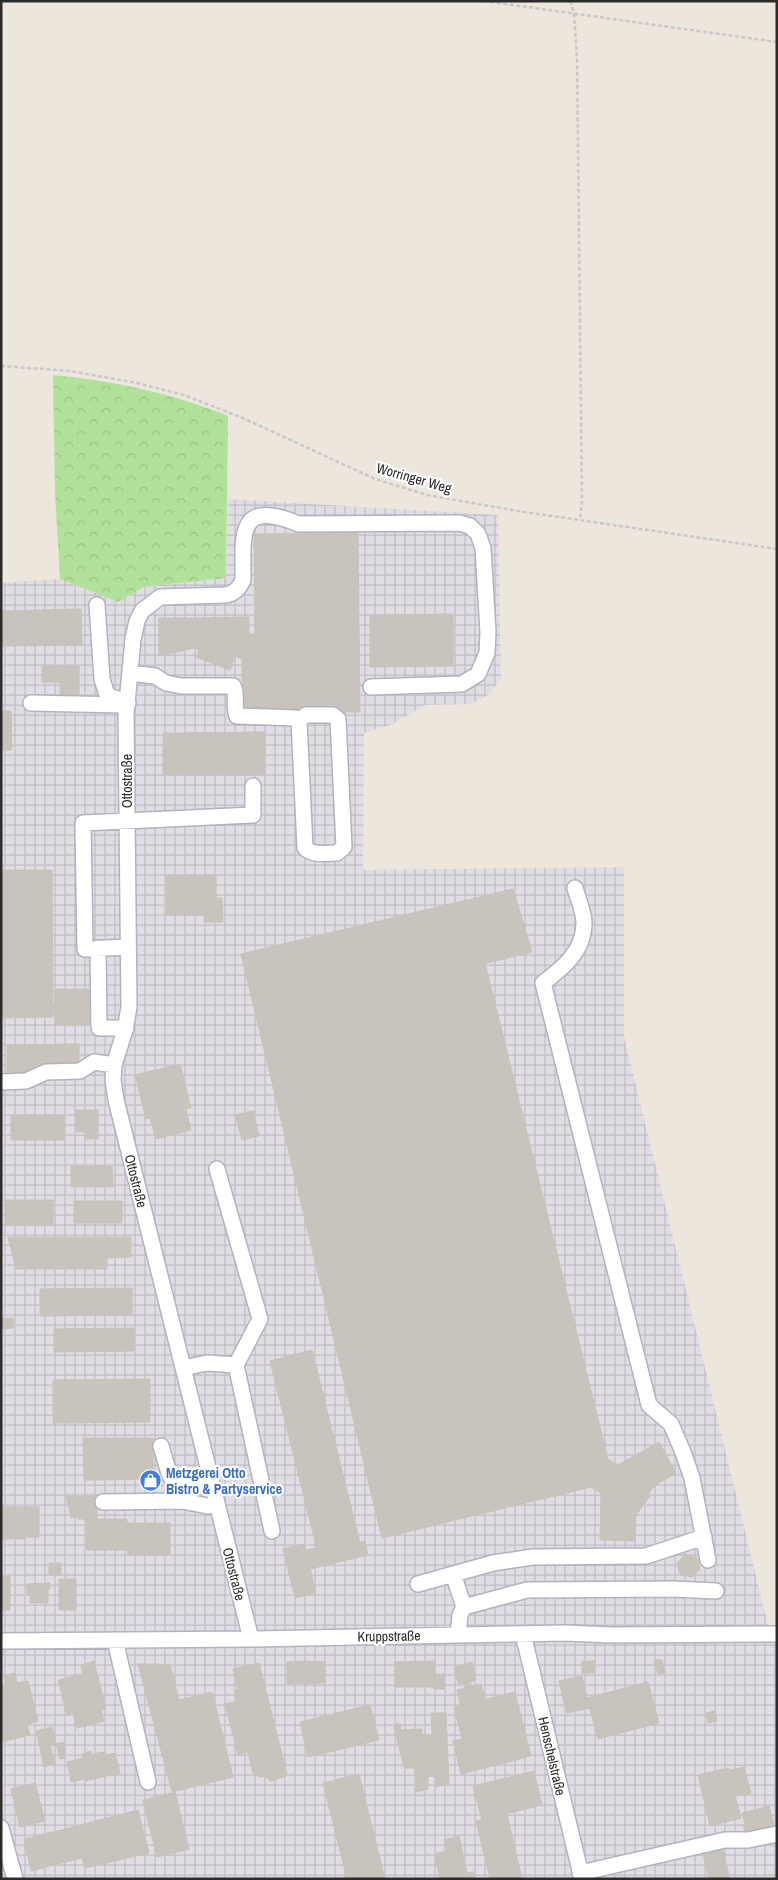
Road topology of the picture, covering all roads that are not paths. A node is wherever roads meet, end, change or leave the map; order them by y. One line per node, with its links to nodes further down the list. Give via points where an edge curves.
1 (97, 605): 5 (street, via 102,679 107,695)
2 (130, 673): 3 (street, Ottostraße, via 133,639 142,611 160,597 234,592 242,580 245,530 248,523 261,515 272,515 299,524 459,523 470,526 478,534 483,548 488,632 487,653 478,674 462,684); 5 (street, Ottostraße); 6 (street, via 155,676 180,686 233,686 237,716)
3 (371, 687)
4 (31, 703): 5 (street, via 93,703)
5 (127, 707): 8 (street, Ottostraße)
6 (299, 720): 6 (street, via 305,848 316,853 337,853 344,847 338,719 333,715 306,716)
7 (253, 786): 8 (street, via 253,815)
8 (127, 822): 10 (street, Ottostraße); 11 (street, via 83,823 85,949)
9 (575, 888): 23 (street, via 584,922 579,947 565,966 543,983 649,1405 671,1424 677,1438 692,1478)
10 (128, 947): 11 (street); 12 (street, Ottostraße)
11 (98, 948): 12 (street, via 99,1028)
12 (126, 1028): 13 (street, Ottostraße)
13 (114, 1065): 14 (street, via 94,1062 80,1071 46,1072 26,1081); 17 (street, Ottostraße, via 116,1100)
14 (1, 1082)
15 (217, 1169): 16 (street, via 260,1319)
16 (236, 1365): 17 (street, via 207,1363); 22 (street)
17 (183, 1368): 19 (street, Ottostraße)
18 (162, 1446): 19 (street, via 172,1481 177,1485)
19 (211, 1481): 21 (street, Ottostraße)
20 (103, 1502): 21 (street)
21 (217, 1504): 32 (street, Ottostraße)
22 (272, 1531)
23 (704, 1538): 24 (street); 25 (street, via 646,1556 533,1557)
24 (708, 1560)
25 (453, 1574): 26 (street); 28 (street)
26 (418, 1584)
27 (716, 1591): 28 (street, via 527,1590)
28 (464, 1607): 31 (street)
29 (523, 1634): 30 (street, Kruppstraße); 31 (street, Kruppstraße); 38 (street, Henschelstraße)
30 (777, 1634)
31 (458, 1635): 32 (street, Kruppstraße)
32 (251, 1639): 33 (street, Kruppstraße)
33 (115, 1640): 34 (street, Kruppstraße); 35 (street)
34 (1, 1641)
35 (148, 1782)
36 (1, 1828): 39 (street)
37 (777, 1834): 38 (street, via 748,1840 725,1840)
38 (581, 1876)
39 (15, 1879)

